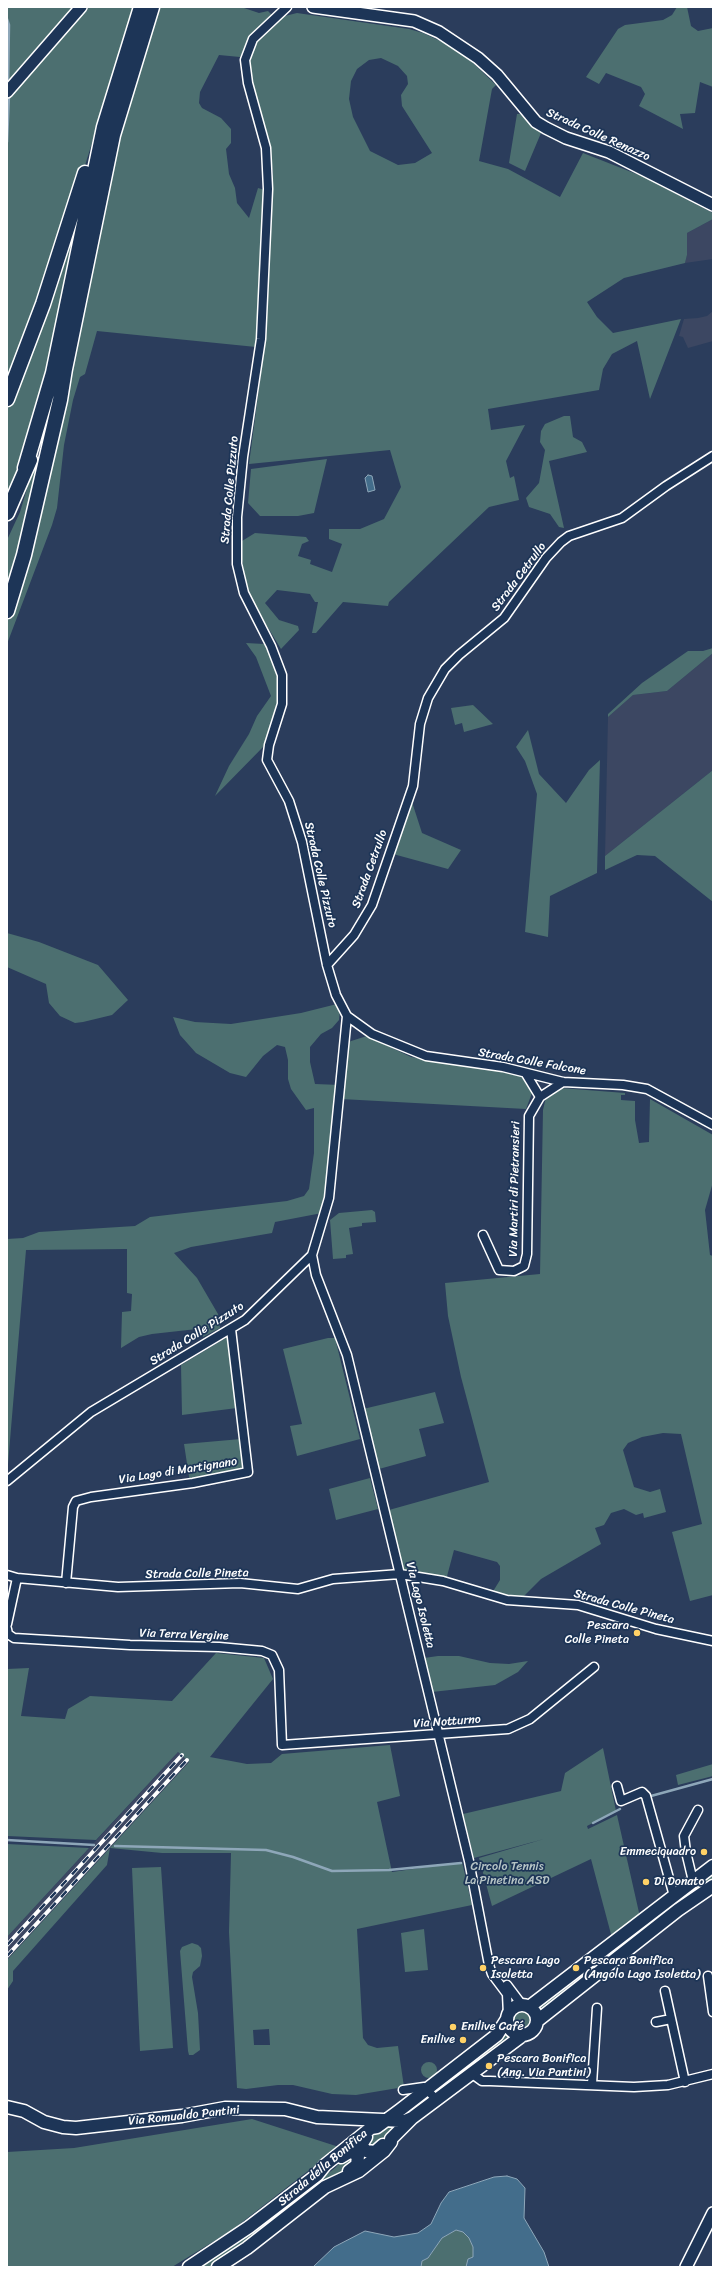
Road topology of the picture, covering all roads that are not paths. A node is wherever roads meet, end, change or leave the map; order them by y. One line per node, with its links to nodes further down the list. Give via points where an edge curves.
1 (81, 7): 7 (street)
2 (136, 7): 10 (highway, via 56,268)
3 (141, 7): 12 (highway, via 104,127 54,373)
4 (152, 7): 9 (highway, via 113,135)
5 (287, 7): 15 (street, Strada Colle Pizzuto, via 253,39 245,60 247,78 266,148 268,189 261,338 243,457 237,517 237,564 244,593 274,651 282,675 282,704 266,760 289,801 302,842)
6 (313, 7): 8 (street, Strada Colle Renazzo, via 414,21 439,32 478,58 497,75 536,122 566,138 609,152)
7 (7, 92)
8 (713, 205)
9 (65, 369): 12 (highway, via 34,452); 14 (highway, via 30,533)
10 (7, 399)
11 (713, 456): 15 (street, Strada Cetrullo, via 677,478 622,518 568,536 546,558 504,618 451,662 426,705 420,724 413,786 372,906 354,935)
12 (25, 468): 13 (highway)
13 (7, 513)
14 (7, 611)
15 (327, 965): 16 (street, Strada Colle Pizzuto, via 336,995)
16 (347, 1016): 17 (street, Strada Colle Falcone, via 372,1034 426,1056 503,1067); 22 (street, Strada Colle Pizzuto, via 329,1198)
17 (526, 1074): 18 (street, Strada Colle Falcone); 19 (street)
18 (564, 1082): 19 (street, Via Martiri di Pietransieri); 20 (street, Strada Colle Falcone, via 647,1089)
19 (540, 1097): 21 (street, Via Martiri di Pietransieri, via 529,1116 527,1254 524,1266 514,1271 499,1270)
20 (713, 1125)
21 (483, 1235)
22 (312, 1255): 23 (street, Strada Colle Pizzuto, via 260,1306); 25 (street, Via Lago Isoletta, via 316,1275 347,1355)
23 (231, 1329): 24 (street, Strada Colle Pizzuto, via 91,1412); 28 (street, Via Lago di Martignano, via 248,1472 76,1501 73,1507)
24 (7, 1481)
25 (400, 1574): 28 (street, Strada Colle Pineta, via 333,1579 298,1589 240,1583 118,1587); 31 (street, Strada Colle Pineta, via 443,1581 507,1600 578,1604 649,1627); 33 (street, Via Lago Isoletta)
26 (7, 1575): 27 (street, Strada Colle Pineta)
27 (17, 1578): 28 (street, Strada Colle Pineta); 29 (street)
28 (66, 1583)
29 (7, 1624)
30 (7, 1630): 34 (street, Via Terra Vergine, via 14,1638 219,1648 262,1651 272,1655 279,1670)
31 (713, 1641)
32 (594, 1666): 33 (street, Via Notturno, via 530,1719 516,1727)
33 (439, 1735): 34 (street, Via Notturno); 41 (street, Via Lago Isoletta, via 469,1861)
34 (282, 1746)
35 (617, 1786): 40 (street, via 620,1801 642,1792 646,1796)
36 (698, 1810): 38 (street, via 684,1836)
37 (713, 1866): 38 (main road)
38 (693, 1882): 40 (main road)
39 (713, 1886): 49 (main road, via 678,1910)
40 (674, 1896): 44 (main road)
41 (489, 1965): 44 (street, Via Lago Isoletta); 47 (street, Via Lago Isoletta, via 492,1974 508,1994)
42 (708, 1976): 46 (street)
43 (665, 1991): 48 (street)
44 (526, 2006): 47 (main road, via 514,2008); 49 (main road, via 536,2014)
45 (597, 2008): 55 (street)
46 (713, 2012)
47 (508, 2017): 51 (main road, via 513,2032); 56 (main road, Strada della Bonifica, via 497,2035)
48 (671, 2019): 50 (street); 54 (street)
49 (537, 2021): 51 (main road, via 533,2031)
50 (656, 2022)
51 (523, 2035): 52 (main road, Strada della Bonifica)
52 (471, 2073): 55 (street, via 490,2082); 58 (main road, Strada della Bonifica)
53 (713, 2074): 54 (street)
54 (685, 2082): 55 (street, via 634,2087)
55 (592, 2084)
56 (428, 2089): 57 (street, via 424,2087); 58 (street, via 434,2097); 61 (main road, Strada della Bonifica)
57 (402, 2090)
58 (439, 2098): 60 (main road, Strada della Bonifica)
59 (7, 2107): 61 (main road, Via Romualdo Pantini, via 24,2111 44,2122 76,2128 182,2116 225,2108 286,2109 317,2117)
60 (412, 2118): 61 (main road, Via Romualdo Pantini, via 405,2121); 63 (main road, Strada della Bonifica)
61 (387, 2119): 62 (main road, Strada della Bonifica)
62 (377, 2127): 63 (main road, via 361,2143 364,2150 375,2152); 64 (main road, Strada della Bonifica, via 371,2128 324,2165)
63 (391, 2139): 65 (main road, Strada della Bonifica, via 384,2151 353,2175)
64 (323, 2170): 65 (main road, via 348,2151 354,2151 356,2154 359,2160 357,2165); 67 (main road, Strada della Bonifica, via 230,2241)
65 (331, 2183): 68 (main road, Strada della Bonifica, via 247,2248)
66 (713, 2213): 69 (street)
67 (189, 2267)
68 (218, 2267)
69 (686, 2267)

